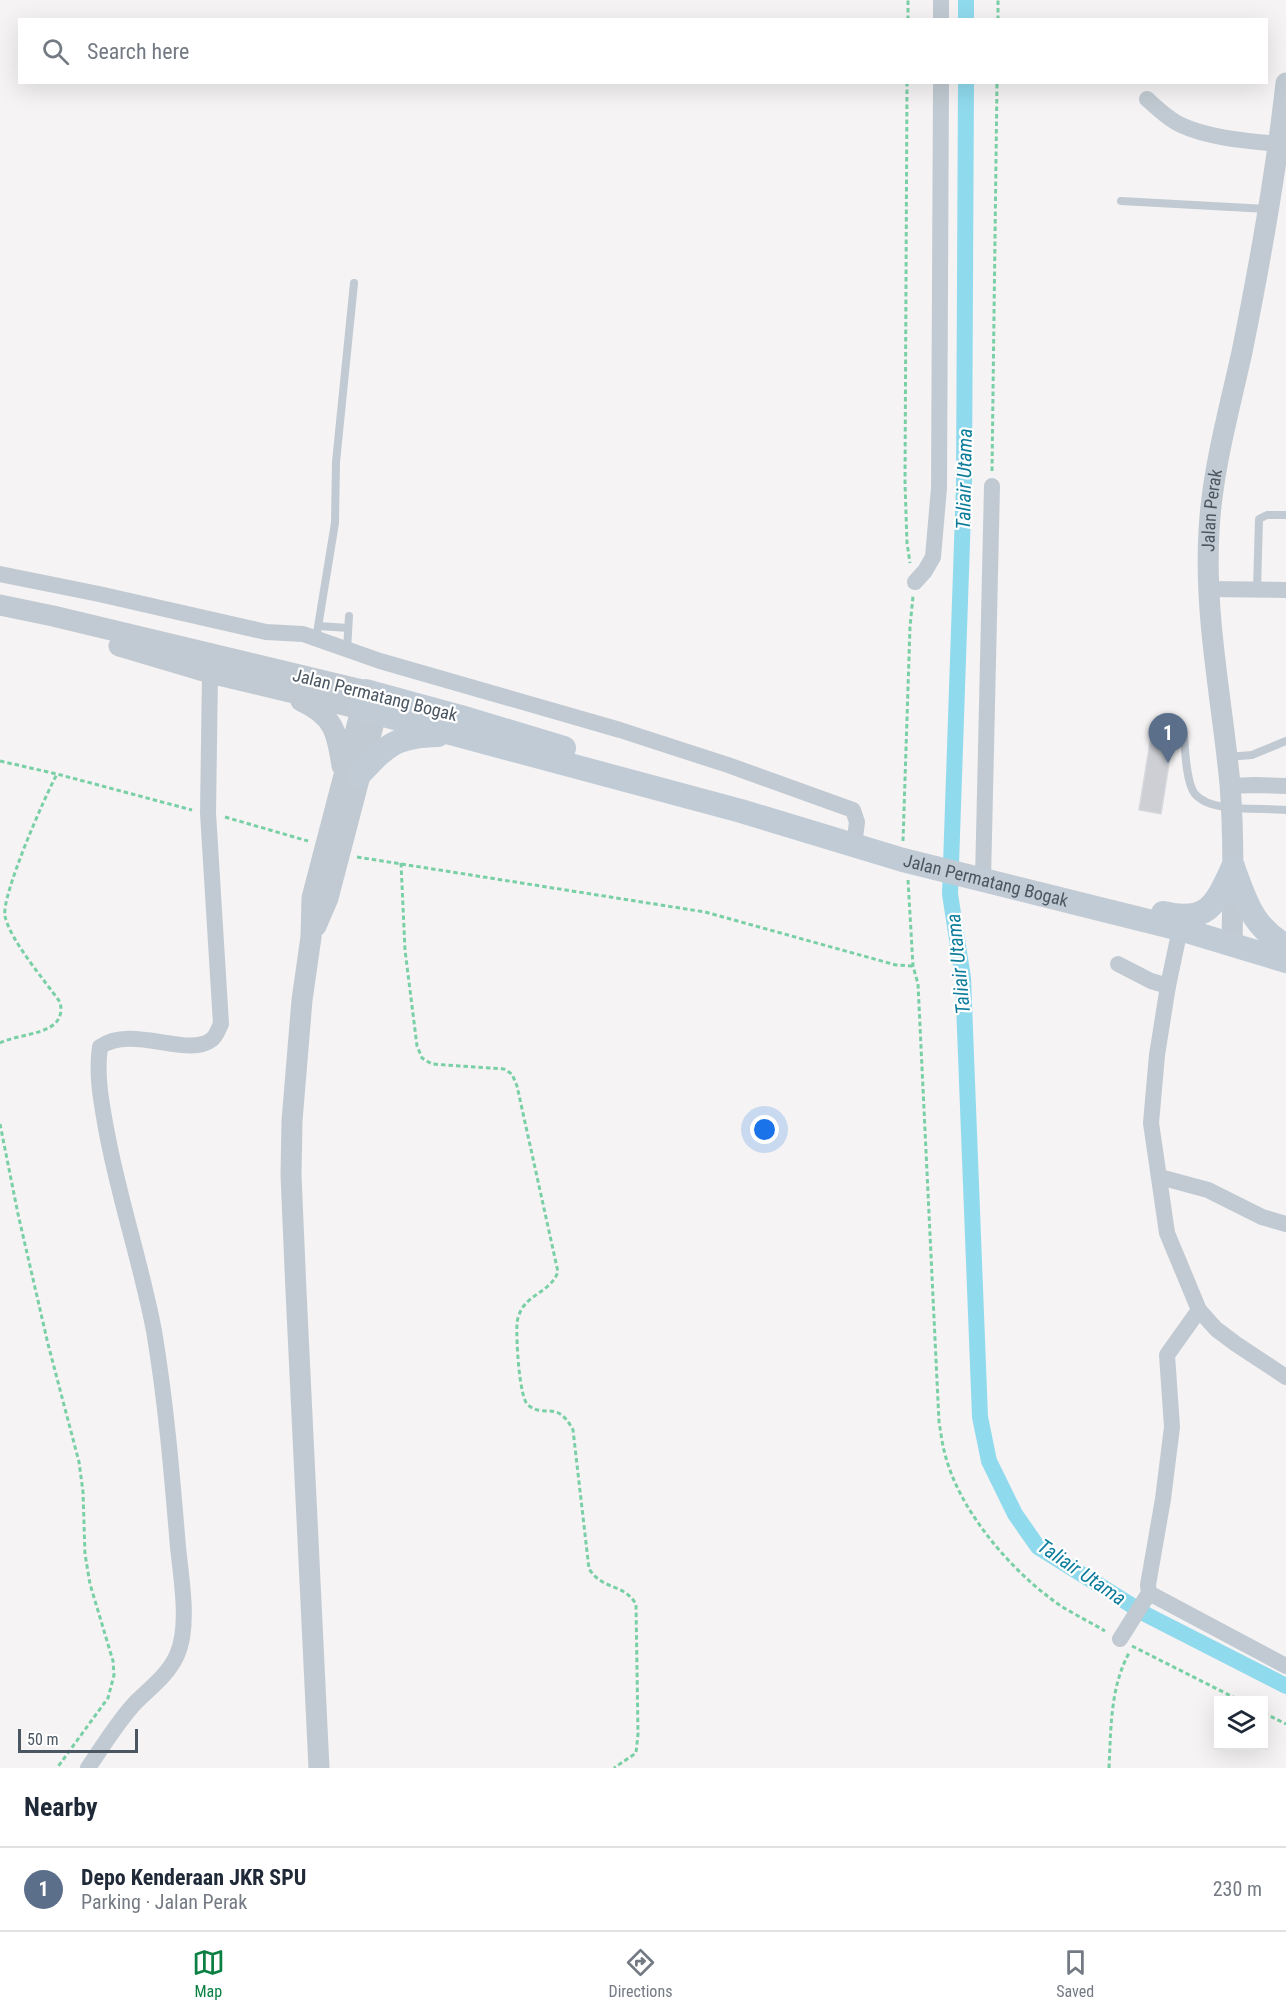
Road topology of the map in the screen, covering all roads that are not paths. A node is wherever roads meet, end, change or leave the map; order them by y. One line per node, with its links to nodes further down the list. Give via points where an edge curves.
1 (941, 0): 2 (street)
2 (941, 18)
3 (1286, 83): 6 (street, Jalan Perak)
4 (941, 84): 13 (street, via 939,489 933,557)
5 (1146, 99): 6 (street, via 1181,125 1202,132)
6 (1282, 131): 8 (street, Jalan Perak)
7 (1121, 201): 8 (lane)
8 (1269, 209): 14 (street, Jalan Perak, via 1216,477 1209,529)
9 (354, 283): 21 (lane, via 336,462 334,523)
10 (992, 486): 37 (street)
11 (1286, 515): 15 (lane, via 1259,519)
12 (0, 574): 21 (street, via 266,632)
13 (915, 582)
14 (1209, 589): 15 (street); 29 (street, Jalan Perak)
15 (1257, 589): 16 (street)
16 (1286, 591)
17 (0, 605): 25 (street, Jalan Permatang Bogak)
18 (0, 611): 23 (street, Jalan Permatang Bogak)
19 (349, 616): 20 (lane)
20 (348, 628): 21 (lane); 22 (lane)
21 (317, 632): 22 (street)
22 (347, 650): 35 (street, via 620,730 853,810 857,822)
23 (210, 673): 24 (street, Jalan Permatang Bogak); 52 (street, via 208,813 221,1024 213,1039 190,1045 127,1038 110,1040 100,1047 98,1064 110,1150 154,1331 164,1403 182,1638 171,1668 135,1703)
24 (273, 688): 25 (street, Jalan Permatang Bogak); 30 (street, via 328,717)
25 (371, 702): 27 (main road, Jalan Permatang Bogak); 30 (street); 34 (main road, Jalan Permatang Bogak, via 461,717 626,768)
26 (1184, 734): 32 (lane, via 1194,793 1209,804)
27 (455, 735): 30 (main road, via 400,740); 34 (main road, Jalan Permatang Bogak)
28 (1286, 741): 29 (lane, via 1252,755)
29 (1227, 757): 32 (street, Jalan Perak)
30 (351, 774): 53 (street, via 331,849 312,898 296,1063 291,1175)
31 (1286, 786): 32 (street, via 1255,785)
32 (1230, 797): 33 (lane); 36 (street, Jalan Perak)
33 (1286, 810)
34 (741, 811): 35 (main road, Jalan Permatang Bogak)
35 (854, 846): 37 (main road, Jalan Permatang Bogak)
36 (1233, 867): 38 (main road, via 1219,897 1195,916 1176,916 1068,890 1039,886); 40 (street, Jalan Perak); 41 (main road, via 1259,924)
37 (977, 878): 38 (main road, Jalan Permatang Bogak)
38 (1019, 889): 39 (main road, Jalan Permatang Bogak)
39 (1180, 929): 40 (main road, Jalan Permatang Bogak); 44 (street)
40 (1232, 943): 42 (main road, Jalan Permatang Bogak)
41 (1286, 946)
42 (1286, 961)
43 (1118, 964): 44 (street)
44 (1168, 986): 45 (street, via 1151,1123)
45 (1160, 1177): 46 (street, via 1208,1191); 47 (street, via 1167,1233)
46 (1286, 1224)
47 (1199, 1310): 48 (street, via 1216,1329); 49 (street, via 1167,1355 1172,1427)
48 (1286, 1377)
49 (1147, 1596): 50 (street); 51 (street)
50 (1126, 1639)
51 (1286, 1666)
52 (88, 1768)
53 (319, 1768)

